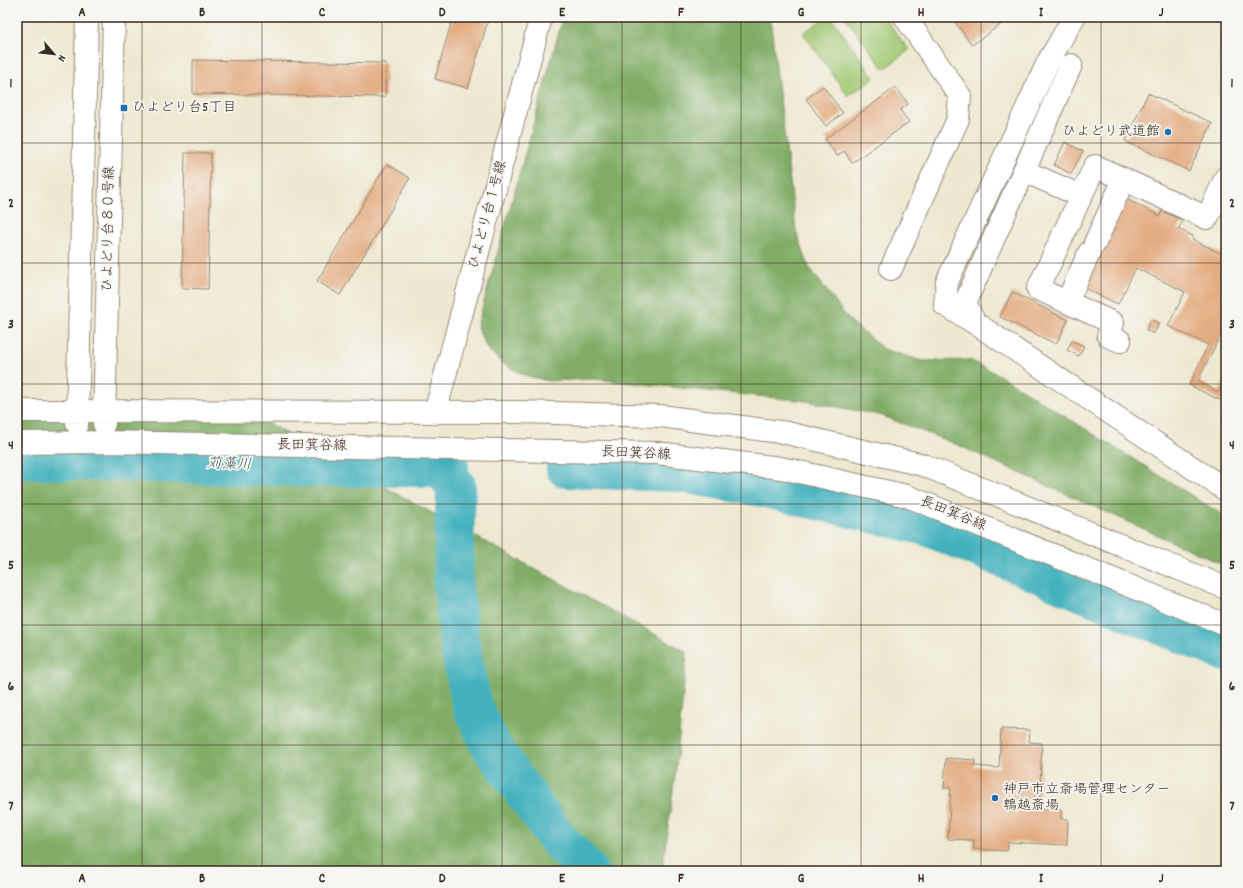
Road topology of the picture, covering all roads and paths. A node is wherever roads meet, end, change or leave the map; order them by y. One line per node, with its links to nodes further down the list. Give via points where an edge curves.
1 (87, 17): 15 (street, ひよどり台８０号線)
2 (114, 17): 16 (street, ひよどり台８０号線)
3 (541, 17): 18 (street, ひよどり台１号線)
4 (905, 17): 11 (street, via 960,96 958,120)
5 (1074, 17): 13 (street, via 1048,62 947,282 945,305)
6 (1072, 65): 7 (street)
7 (1024, 171): 10 (street); 13 (street, via 965,302)
8 (1226, 177): 9 (street, via 1207,218)
9 (1124, 180): 10 (street, via 1095,166); 12 (street)
10 (1081, 196): 12 (street, via 1038,289)
11 (891, 269)
12 (1067, 302): 14 (street, via 1113,324 1108,336)
13 (975, 323): 22 (street)
14 (1120, 341)
15 (78, 410): 16 (street); 17 (street); 19 (street, ひよどり台８０号線)
16 (105, 410): 18 (street); 20 (street, ひよどり台８０号線)
17 (17, 412)
18 (435, 413): 23 (street, via 519,412 661,416 787,433 923,465)
19 (76, 442): 20 (street, 長田箕谷線); 21 (street, 長田箕谷線)
20 (104, 442): 24 (street, 長田箕谷線, via 657,454 781,468 907,496)
21 (17, 443)
22 (1226, 490)
23 (1226, 588)
24 (1226, 626)

